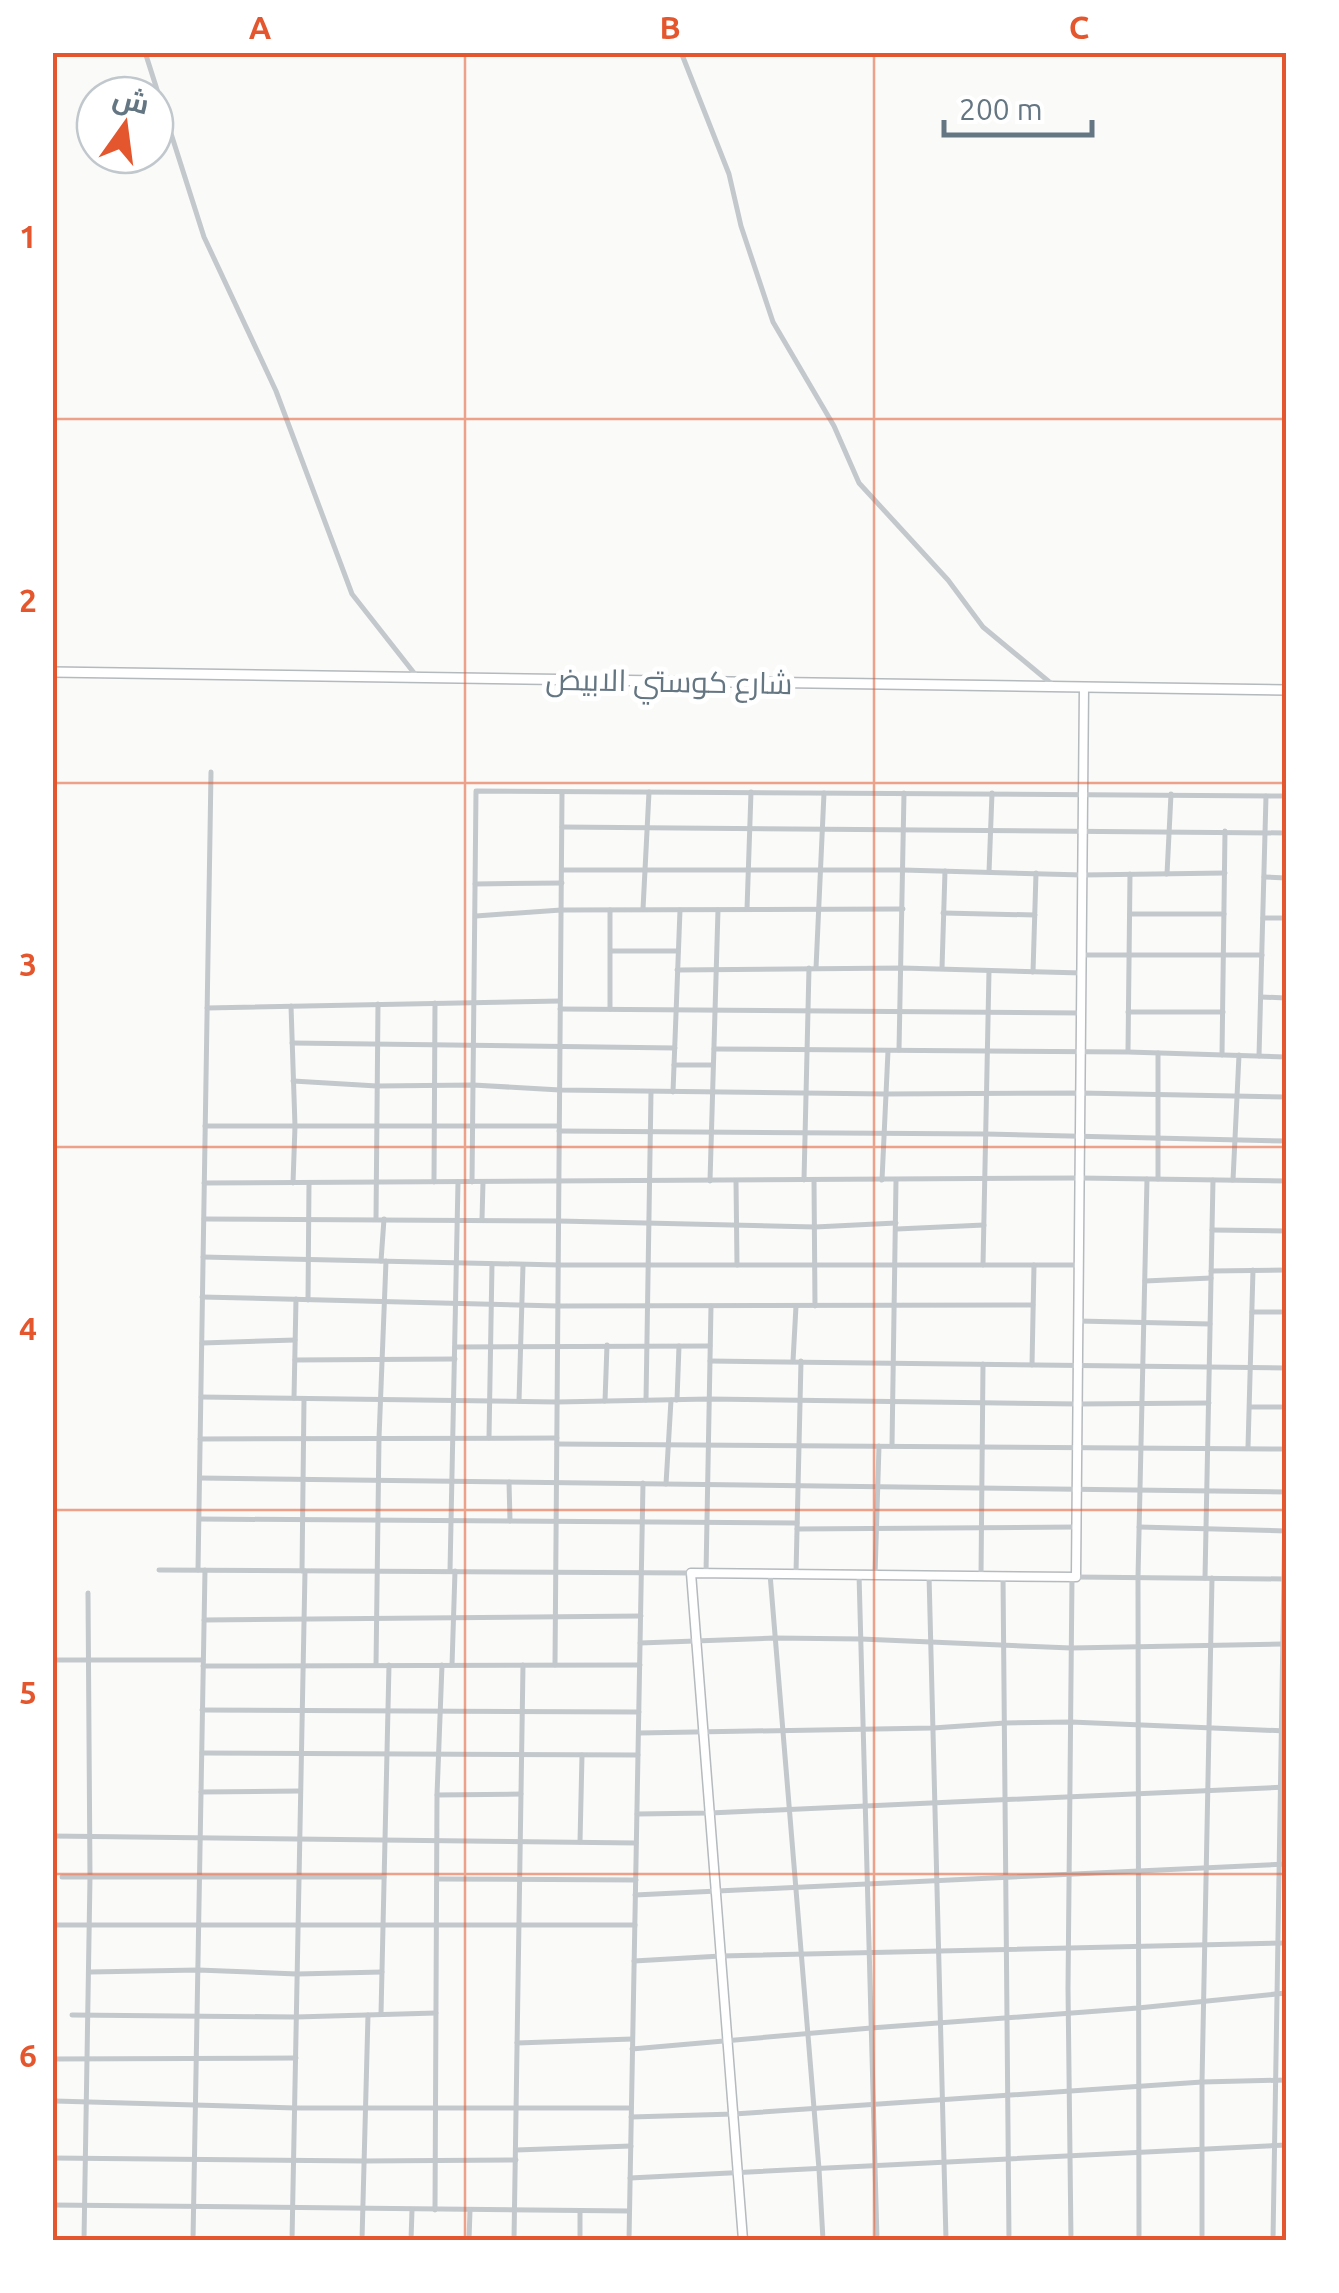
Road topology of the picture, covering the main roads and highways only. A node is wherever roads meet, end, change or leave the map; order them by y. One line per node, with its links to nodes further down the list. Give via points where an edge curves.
1 (52, 672): 2 (highway, شارع كوستي الابيض)
2 (1084, 688): 3 (highway, شارع كوستي الابيض); 4 (main road, via 1074,1576 691,1573)
3 (1286, 690)
4 (743, 2240)

